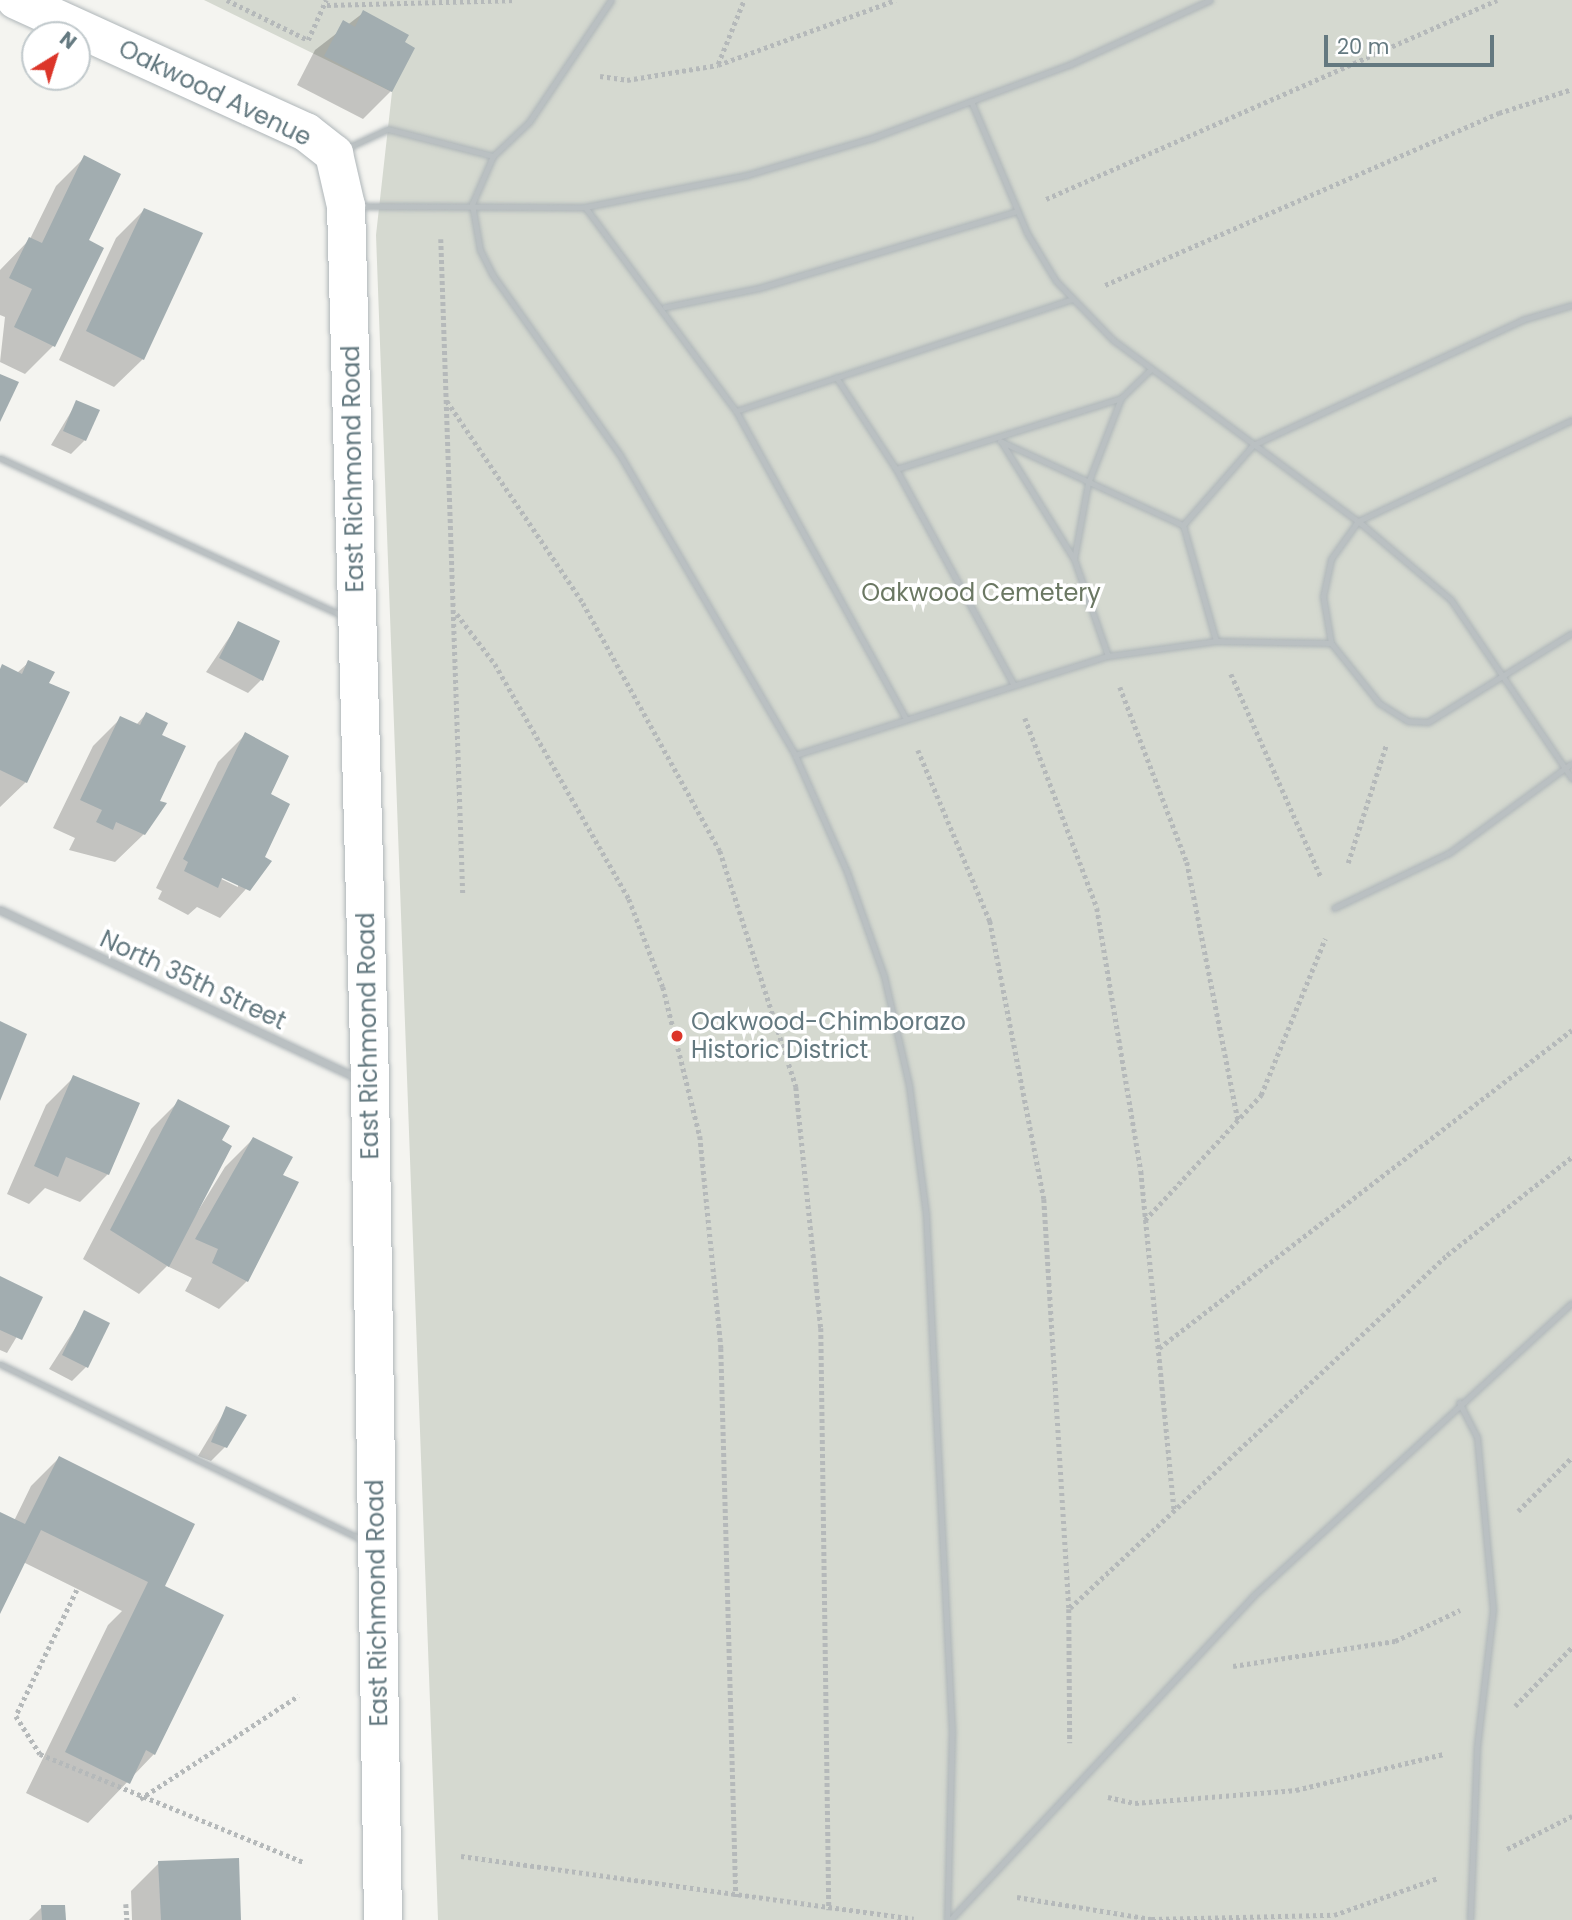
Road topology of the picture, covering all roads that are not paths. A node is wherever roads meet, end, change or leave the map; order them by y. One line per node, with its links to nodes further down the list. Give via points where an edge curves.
1 (16, 0): 5 (street, Oakwood Avenue, via 306,132)
2 (611, 0): 6 (lane, via 529,122)
3 (1210, 0): 4 (lane)
4 (971, 102): 9 (lane, via 747,175); 10 (lane)
5 (334, 154): 6 (lane, via 388,129); 8 (street, East Richmond Road)
6 (494, 156): 7 (lane)
7 (472, 204): 8 (lane); 9 (lane); 35 (lane, via 480,250 492,274 620,455)
8 (346, 206): 27 (street, East Richmond Road)
9 (585, 207): 13 (lane)
10 (1018, 211): 11 (lane, via 1056,281); 13 (lane, via 759,288)
11 (1073, 299): 14 (lane); 15 (lane)
12 (1572, 305): 20 (lane, via 1522,320)
13 (665, 307): 17 (lane)
14 (1151, 369): 16 (lane); 20 (lane)
15 (836, 377): 17 (lane); 22 (lane)
16 (1121, 398): 19 (lane); 23 (lane)
17 (736, 411): 34 (lane)
18 (1572, 419): 24 (lane)
19 (1000, 441): 22 (lane); 23 (lane); 26 (lane)
20 (1253, 445): 24 (lane); 25 (lane)
21 (0, 458): 27 (lane)
22 (896, 469): 33 (lane)
23 (1088, 483): 25 (lane); 26 (lane)
24 (1358, 521): 30 (lane, via 1331,559 1323,596); 32 (lane, via 1451,600)
25 (1183, 525): 29 (lane)
26 (1074, 559): 31 (lane)
27 (357, 621): 41 (street, East Richmond Road)
28 (1572, 633): 32 (lane)
29 (1216, 641): 30 (lane); 31 (lane)
30 (1331, 643): 32 (lane, via 1394,717 1428,722)
31 (1108, 656): 33 (lane)
32 (1506, 678): 37 (lane)
33 (1013, 684): 34 (lane)
34 (905, 716): 35 (lane)
35 (795, 755): 47 (lane, via 884,976 909,1085 926,1215 950,1676)
36 (1572, 763): 37 (lane)
37 (1564, 768): 38 (lane); 39 (lane, via 1449,853)
38 (1572, 779)
39 (1334, 908)
40 (0, 910): 41 (street, North 35th Street)
41 (370, 1084): 45 (street, East Richmond Road)
42 (1572, 1303): 44 (lane)
43 (0, 1364): 45 (lane)
44 (1459, 1402): 47 (lane, via 1175,1675); 48 (lane, via 1477,1437 1492,1595 1477,1746)
45 (375, 1546): 46 (street, East Richmond Road)
46 (383, 1920)
47 (949, 1920)
48 (1471, 1920)

